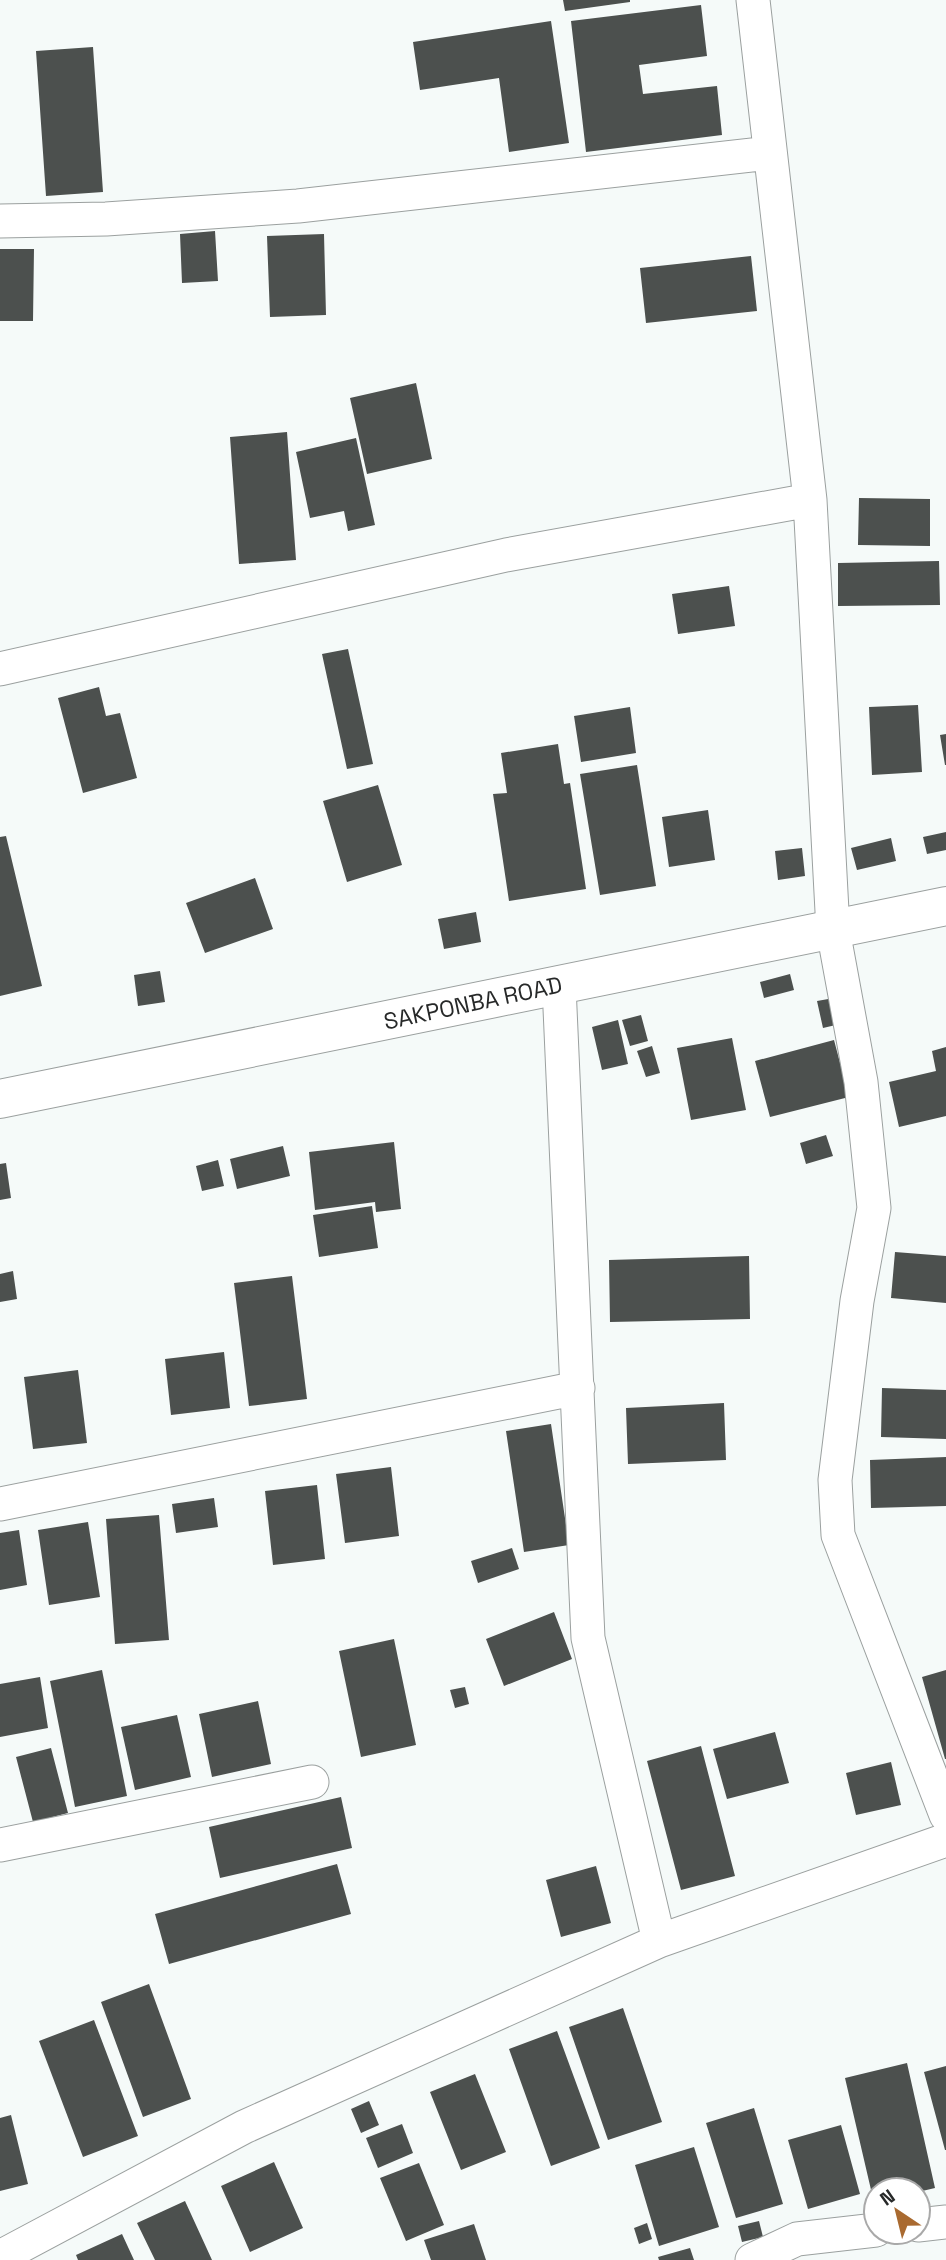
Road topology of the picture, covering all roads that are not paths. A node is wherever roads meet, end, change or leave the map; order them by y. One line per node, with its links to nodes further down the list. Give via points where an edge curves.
1 (753, 0): 2 (street)
2 (770, 153): 3 (street, via 298,206); 4 (street)
3 (0, 221)
4 (810, 500): 5 (street, via 506,555); 7 (street)
5 (0, 669)
6 (946, 906): 7 (main road, SAKPONBA ROAD)
7 (833, 930): 8 (main road, SAKPONBA ROAD); 13 (street, via 861,1082 874,1208 857,1301 835,1480 838,1535)
8 (559, 986): 9 (main road, SAKPONBA ROAD); 10 (street)
9 (0, 1100)
10 (578, 1388): 11 (street); 16 (street, via 588,1638)
11 (0, 1504)
12 (312, 1782): 15 (street)
13 (946, 1815)
14 (946, 1840): 16 (street)
15 (0, 1845)
16 (659, 1941): 18 (street, via 244,2127)
17 (862, 2232): 19 (street, via 797,2239)
18 (0, 2257)
19 (752, 2260)

